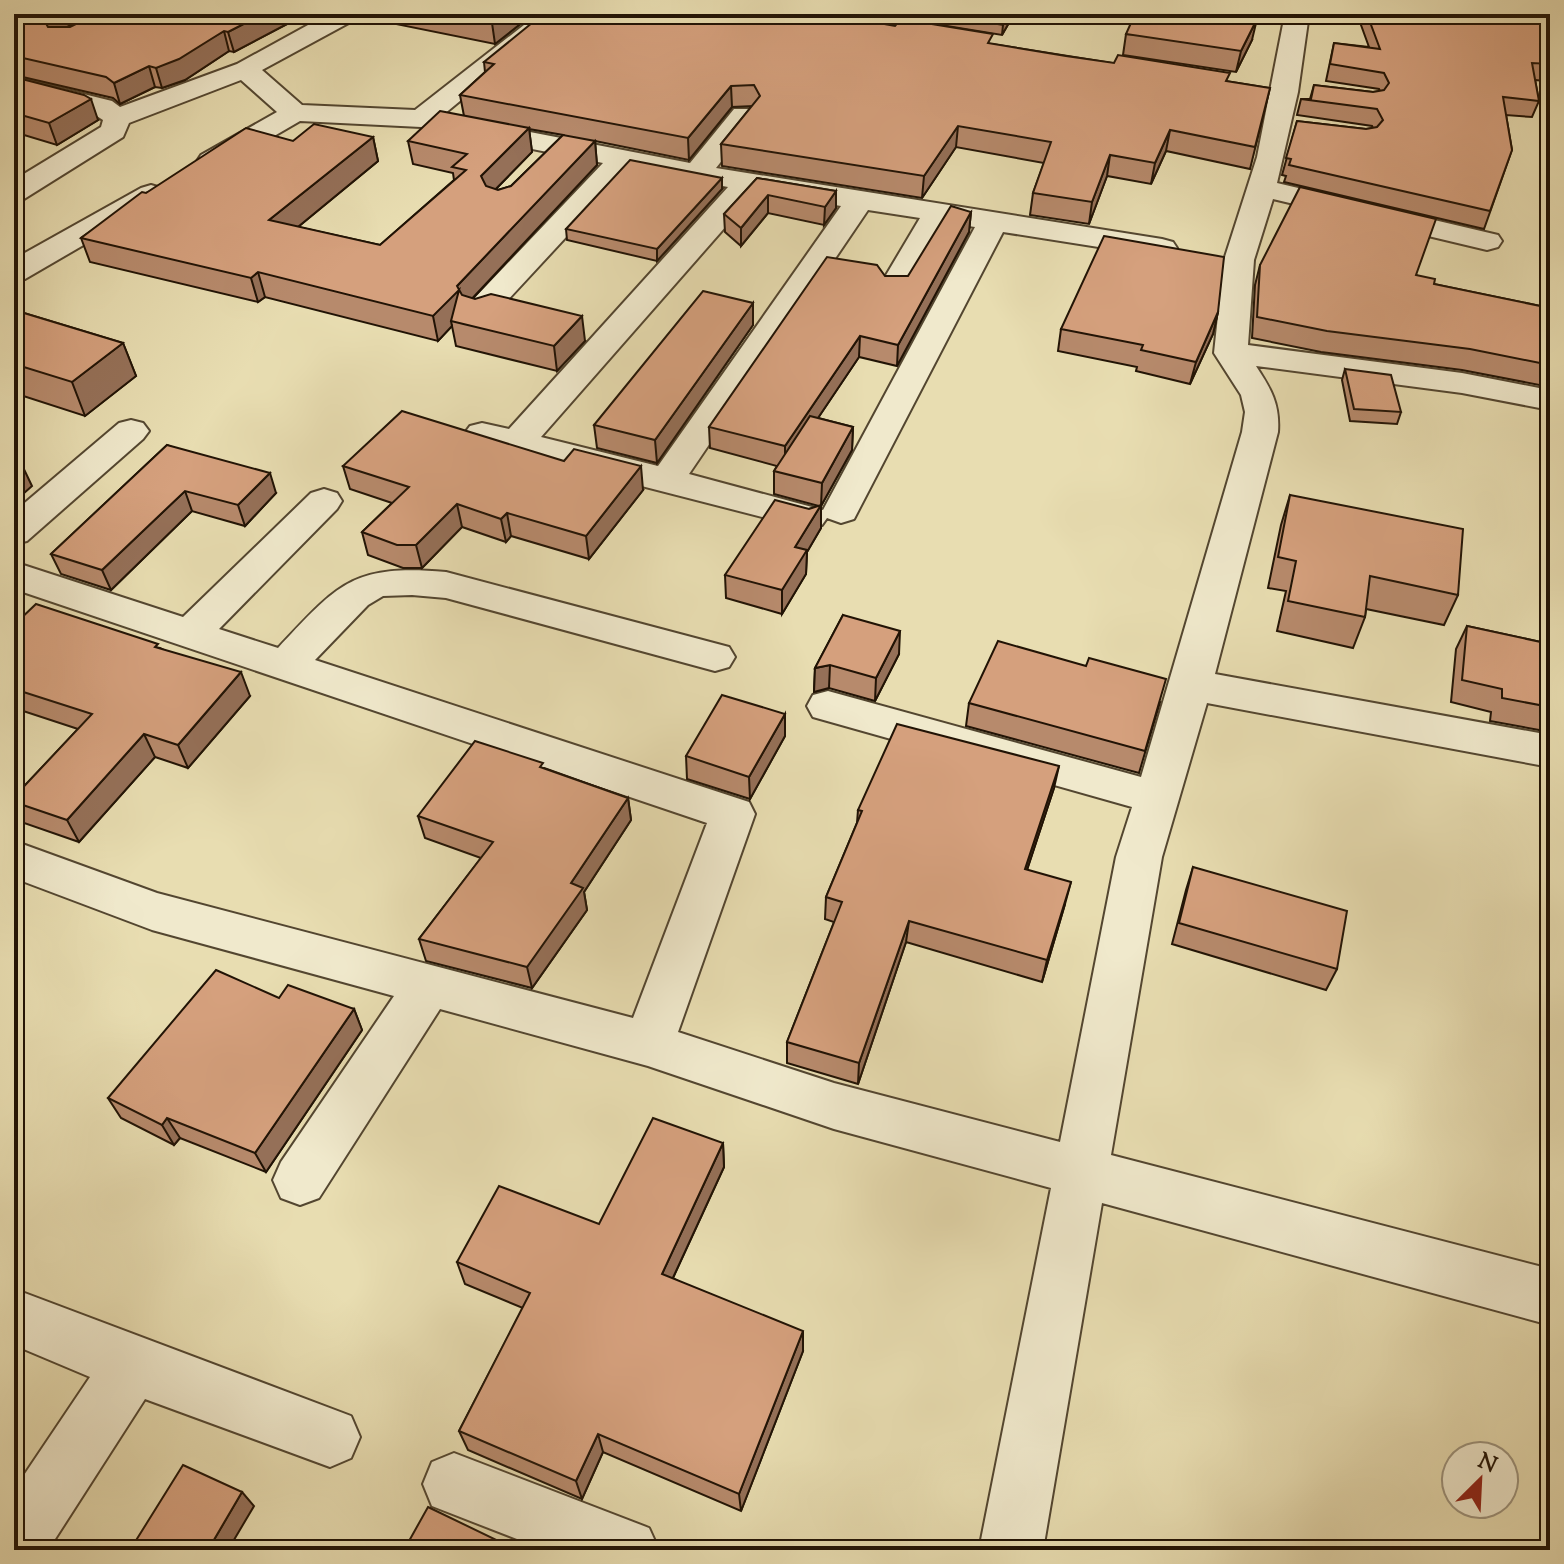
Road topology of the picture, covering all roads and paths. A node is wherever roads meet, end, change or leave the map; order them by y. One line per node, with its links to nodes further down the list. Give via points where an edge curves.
1 (347, 14): 4 (street)
2 (553, 14): 11 (street)
3 (1297, 14): 7 (street)
4 (246, 70): 8 (street); 10 (street)
5 (14, 85): 10 (street, via 102,107)
6 (1254, 87): 7 (street)
7 (1295, 89): 17 (street, via 1292,126)
8 (295, 113): 11 (street); 24 (street)
9 (744, 115): 15 (street)
10 (117, 118): 18 (street, via 113,131)
11 (421, 119): 12 (street)
12 (558, 146): 13 (street); 14 (street)
13 (623, 159): 15 (street); 26 (street)
14 (535, 168)
15 (696, 173): 16 (street)
16 (749, 182): 19 (street); 31 (street)
17 (1261, 188): 22 (street); 23 (street)
18 (14, 193)
19 (860, 200): 20 (street); 32 (street)
20 (939, 212): 21 (street); 25 (street)
21 (993, 221): 23 (street); 32 (street, via 825,514)
22 (1487, 241)
23 (1214, 256): 27 (street)
24 (14, 272)
25 (895, 287)
26 (480, 311)
27 (1231, 353): 28 (street, via 1462,383); 39 (street, via 1258,395 1260,432)
28 (1549, 400)
29 (131, 431): 34 (street)
30 (482, 434): 31 (street)
31 (517, 442): 32 (street)
32 (667, 480)
33 (324, 501): 36 (street)
34 (14, 532)
35 (14, 575): 36 (street)
36 (190, 634): 38 (street)
37 (715, 657): 38 (street, via 446,585 407,581 375,584 352,596)
38 (286, 665): 45 (street, via 733,814)
39 (1191, 685): 41 (street); 42 (street)
40 (828, 706): 42 (street)
41 (1550, 751)
42 (1158, 798): 46 (street, via 1139,857)
43 (14, 859): 44 (street, via 152,911)
44 (429, 985): 45 (street); 47 (street)
45 (648, 1044): 46 (street, via 834,1106)
46 (1081, 1174): 48 (street); 55 (street)
47 (300, 1180)
48 (1550, 1297)
49 (14, 1317): 50 (street)
50 (133, 1365): 51 (street); 53 (street)
51 (330, 1437)
52 (454, 1484): 54 (street)
53 (14, 1546)
54 (627, 1550)
55 (1011, 1550)

